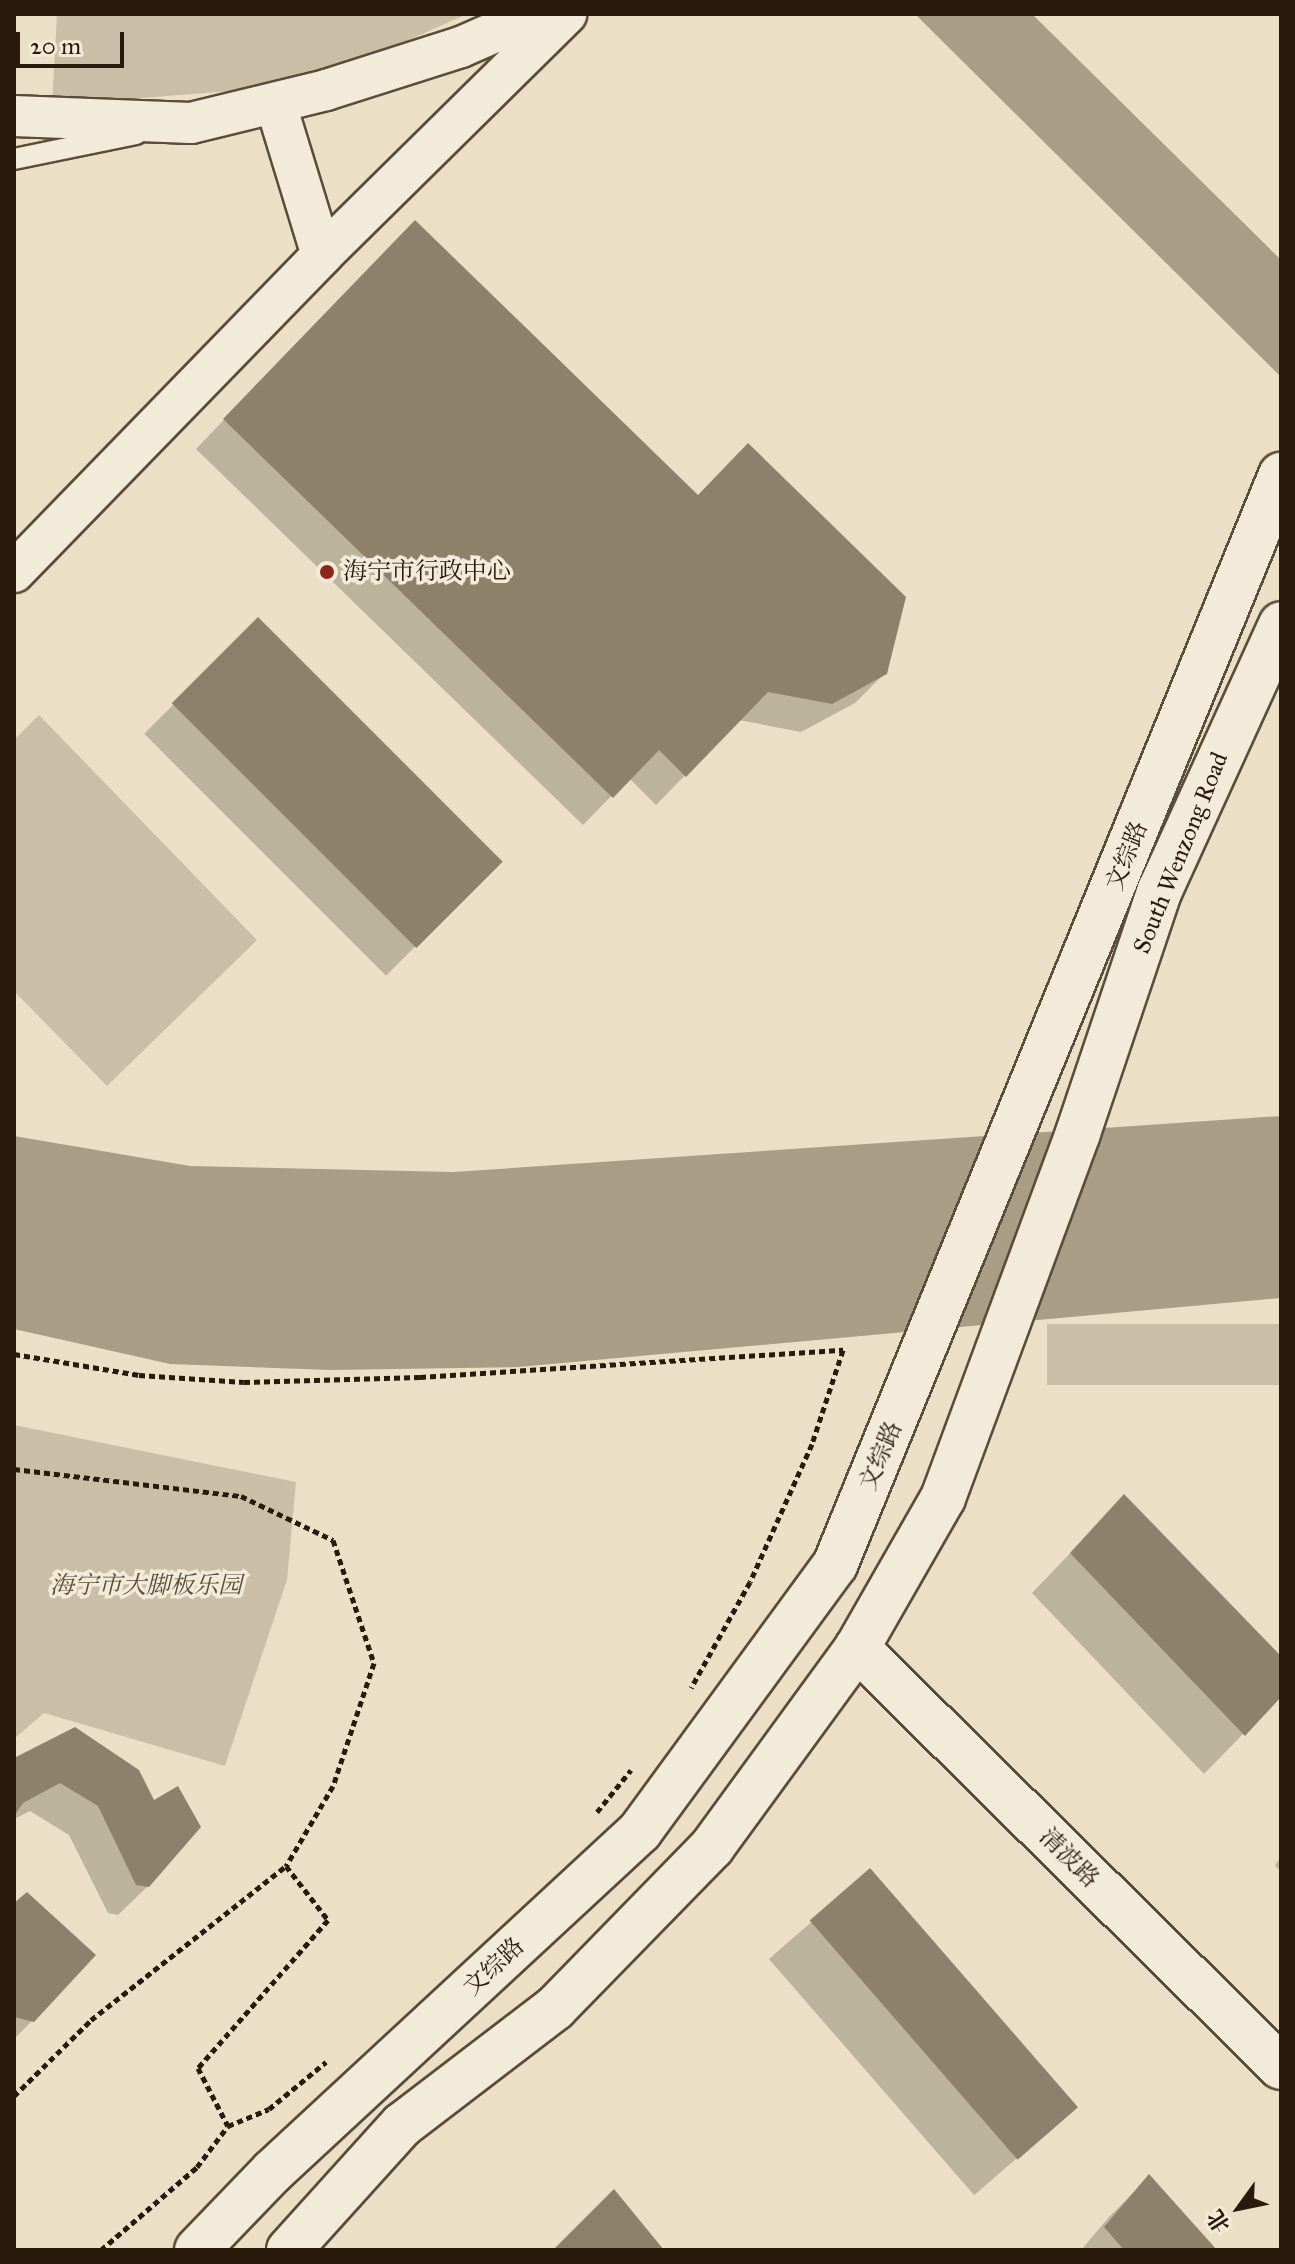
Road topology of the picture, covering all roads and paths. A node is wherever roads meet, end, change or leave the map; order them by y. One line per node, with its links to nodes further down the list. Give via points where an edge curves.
1 (536, 14): 3 (street, via 461,47)
2 (566, 14): 7 (street)
3 (276, 105): 5 (street); 7 (street)
4 (14, 116): 5 (street)
5 (191, 123): 6 (lane)
6 (14, 159)
7 (322, 255): 9 (street)
8 (1281, 475): 23 (main road, 文综路, via 835,1565 640,1831 284,2162)
9 (14, 572)
10 (1281, 624): 13 (main road, South Wenzong Road, via 1160,890 1078,1133 943,1498)
11 (14, 1354): 14 (path, via 139,1375 244,1382 436,1376 843,1350 812,1444 750,1582)
12 (14, 1469): 17 (path, via 241,1496 333,1540 374,1663 333,1786)
13 (857, 1648): 19 (main road, 清波路); 24 (main road, South Wenzong Road, via 712,1847 555,2008 402,2125)
14 (690, 1691)
15 (634, 1766): 16 (path)
16 (595, 1816)
17 (286, 1866): 20 (path, via 91,2020); 21 (path, via 328,1920 198,2068)
18 (331, 2058): 21 (path, via 269,2109)
19 (1281, 2067)
20 (14, 2096)
21 (228, 2126): 22 (path, via 197,2167)
22 (101, 2250)
23 (197, 2250)
24 (289, 2250)

